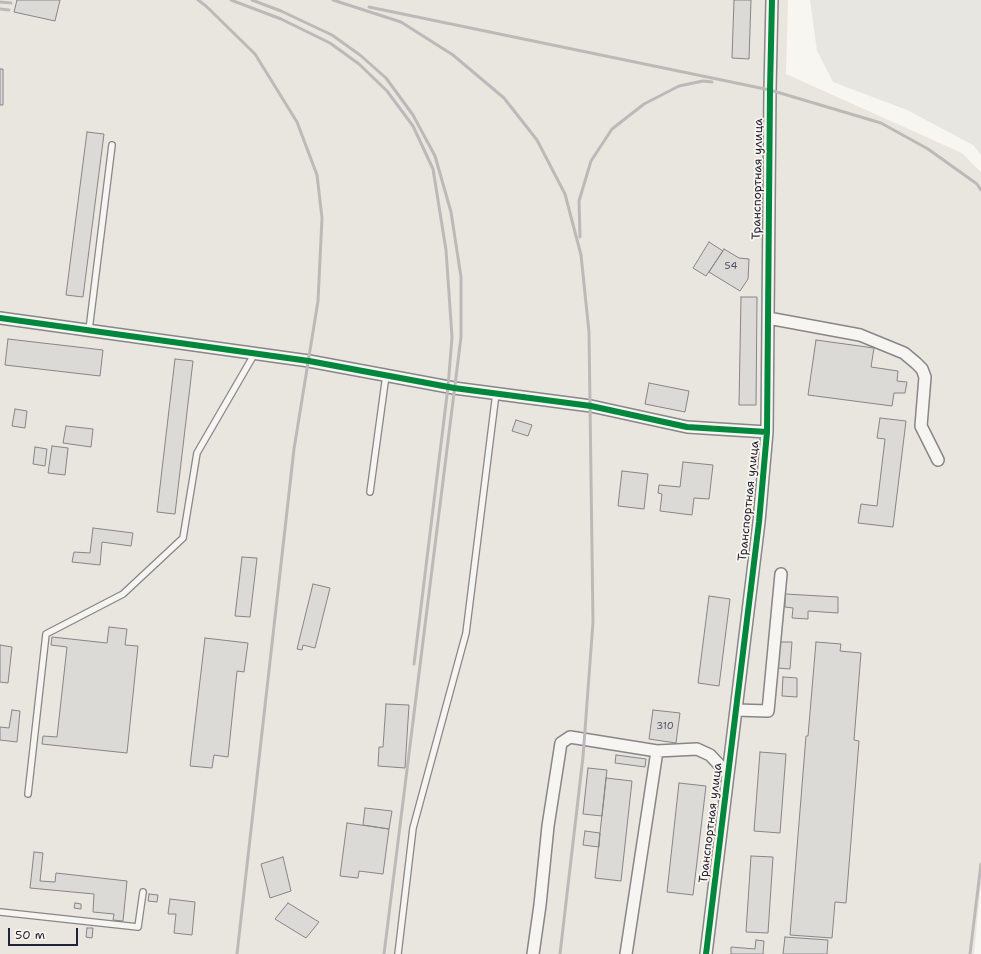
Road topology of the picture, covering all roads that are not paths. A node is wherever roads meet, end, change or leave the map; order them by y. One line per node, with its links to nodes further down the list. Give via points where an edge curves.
1 (772, 0): 4 (street, Транспортная улица)
2 (112, 146): 5 (lane)
3 (0, 318): 5 (street)
4 (768, 318): 9 (street, Транспортная улица); 10 (street, via 860,335 904,353 916,363 926,377 921,426)
5 (89, 330): 6 (street)
6 (255, 354): 7 (street); 16 (lane, via 197,453 183,538 123,594 46,634)
7 (386, 375): 8 (street); 11 (lane)
8 (496, 393): 9 (street, via 591,406 687,427); 19 (lane, via 466,633 413,828)
9 (767, 432): 13 (street, Транспортная улица, via 759,522)
10 (938, 460)
11 (370, 492)
12 (781, 574): 13 (street, via 768,711)
13 (736, 710): 15 (street, Транспортная улица)
14 (658, 750): 15 (street, via 697,749 710,755); 20 (street, via 570,737 561,743); 21 (street)
15 (728, 774): 22 (street, Транспортная улица)
16 (28, 794)
17 (143, 892): 18 (lane, via 138,927)
18 (0, 912)
19 (398, 954)
20 (533, 954)
21 (626, 954)
22 (706, 954)

